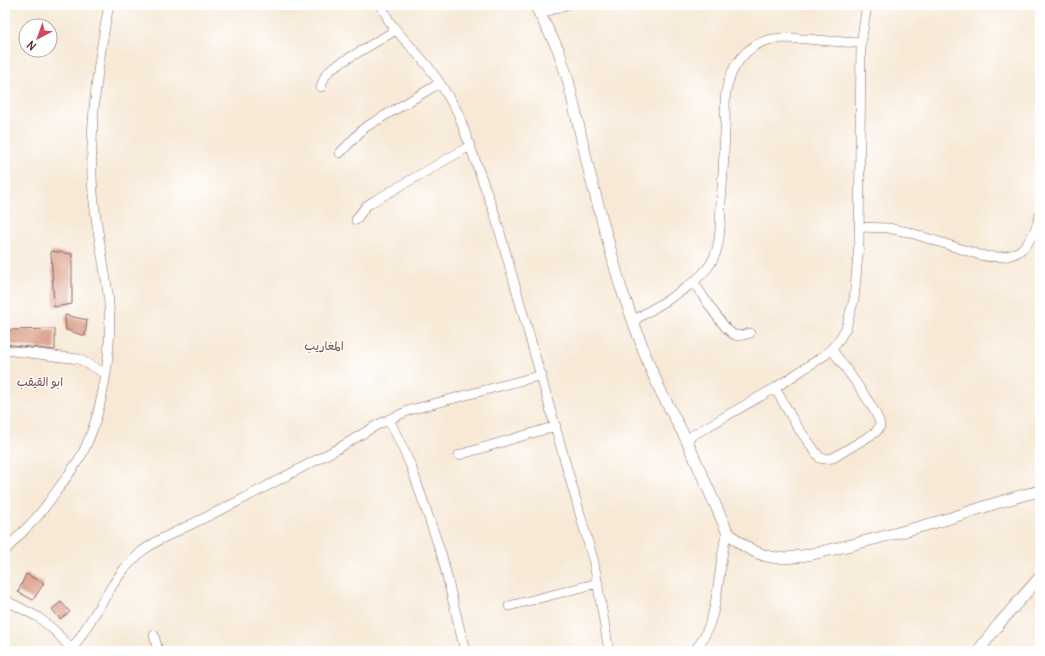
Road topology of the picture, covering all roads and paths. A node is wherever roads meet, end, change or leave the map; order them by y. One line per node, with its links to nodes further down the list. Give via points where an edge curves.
1 (109, 5): 20 (street, via 93,108 92,138 92,187 109,303)
2 (381, 5): 6 (street)
3 (564, 5): 5 (street)
4 (868, 5): 7 (street)
5 (537, 9): 16 (street, via 558,49 568,80 591,179 620,285)
6 (396, 30): 8 (street); 9 (street, via 332,68 325,76)
7 (861, 43): 14 (street); 15 (street, via 773,39 746,51 740,59 728,82 726,94 718,242 710,264)
8 (440, 83): 10 (street, via 458,114); 11 (street, via 364,128)
9 (321, 87)
10 (470, 146): 13 (street, via 366,206); 21 (street, via 495,215)
11 (340, 153)
12 (1040, 215): 14 (street, via 1032,239 1022,251 1002,257 980,255 908,232)
13 (356, 220)
14 (859, 226): 19 (street, via 854,299 846,328)
15 (694, 282): 16 (street); 17 (street, via 732,334 740,336)
16 (634, 321): 25 (street, via 649,365)
17 (750, 333)
18 (5, 350): 20 (street, via 79,359)
19 (832, 350): 22 (street); 22 (street, via 879,420 880,426 876,432 833,458 820,458 796,426)
20 (106, 374): 29 (street, via 96,421 86,448 37,517)
21 (542, 375): 23 (street, via 410,410); 24 (street)
22 (775, 388): 25 (street)
23 (389, 419): 35 (street, via 142,551 114,583); 37 (street, via 411,466 442,556)
24 (556, 426): 26 (street); 31 (street)
25 (686, 440): 28 (street)
26 (459, 455)
27 (1040, 491): 28 (street, via 888,536 787,558 772,557 754,551)
28 (727, 531): 39 (street, via 713,611 703,638)
29 (5, 551)
30 (1040, 577): 40 (street, via 998,624)
31 (598, 582): 33 (street); 38 (street)
32 (5, 600): 35 (street, via 38,617)
33 (510, 606)
34 (154, 635): 36 (street)
35 (73, 651)
36 (158, 651)
37 (465, 651)
38 (609, 651)
39 (694, 651)
40 (978, 651)

